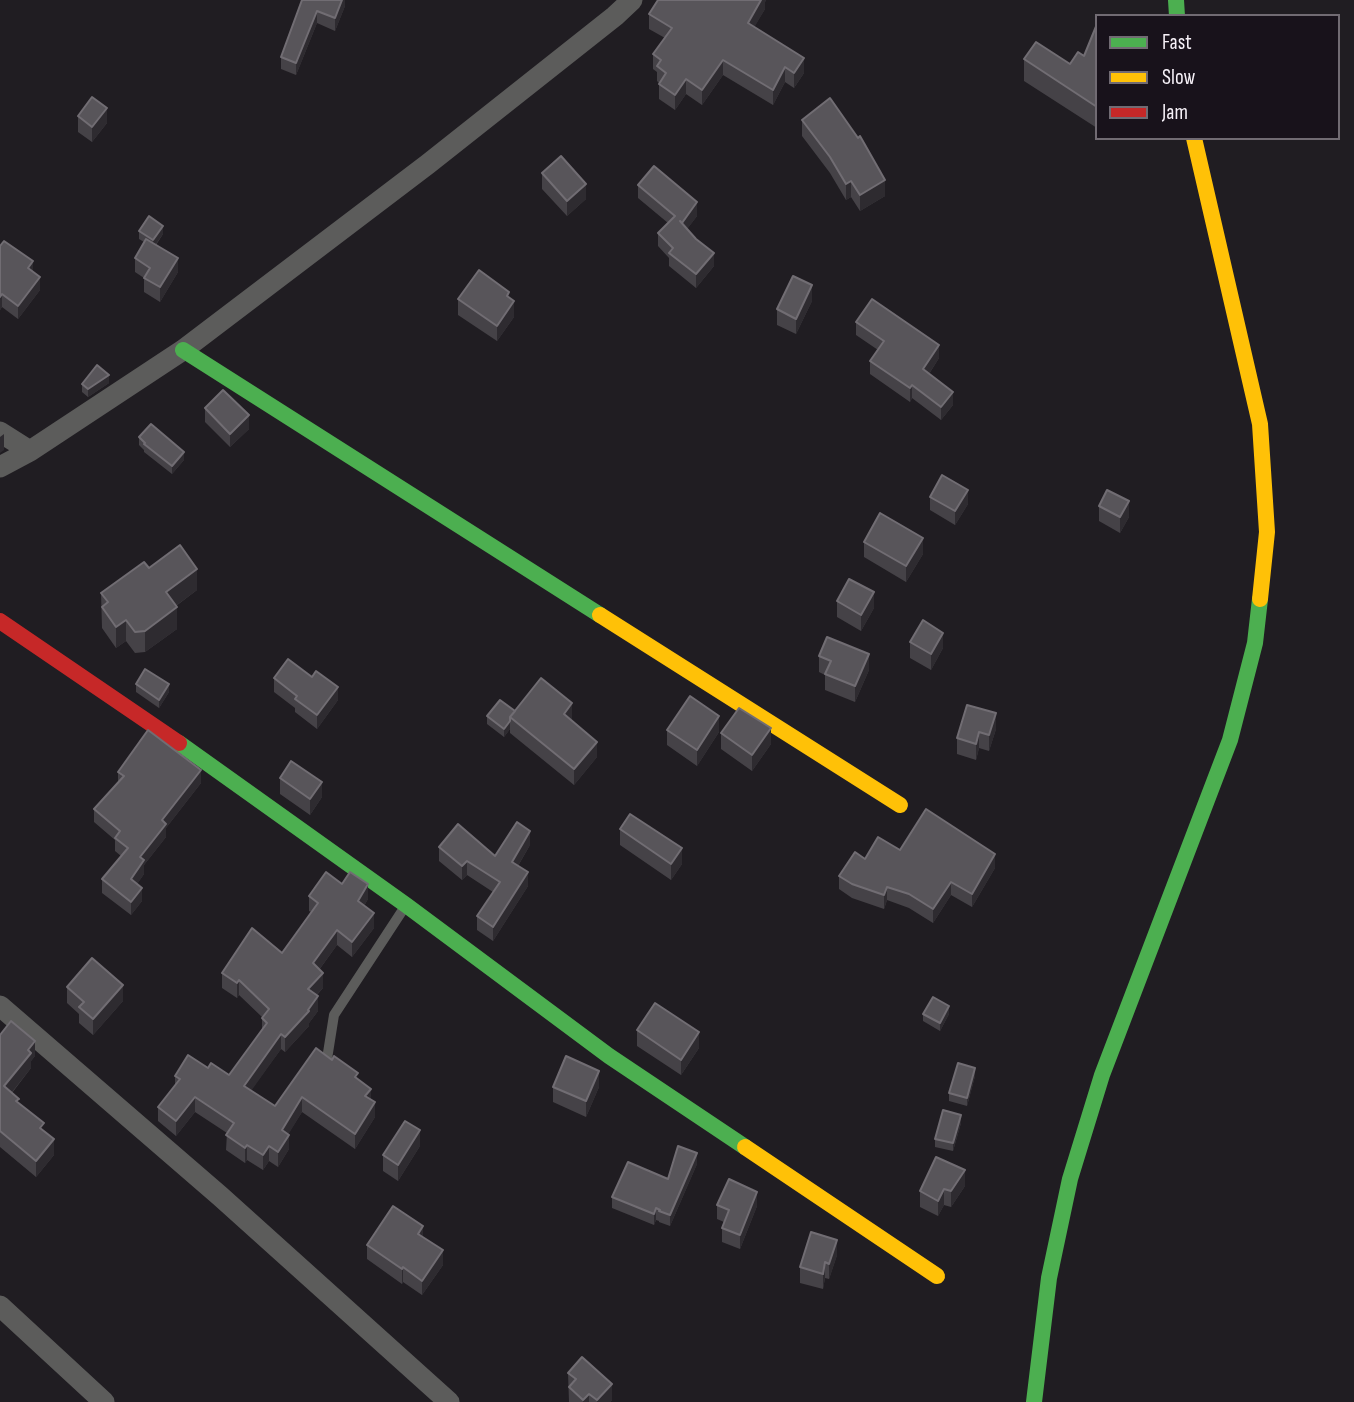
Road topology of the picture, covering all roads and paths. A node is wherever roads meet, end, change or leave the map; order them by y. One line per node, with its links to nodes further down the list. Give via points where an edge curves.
1 (632, 0): 3 (street, via 428,164)
2 (1194, 140): 16 (street, via 1260,424 1267,532 1255,643 1230,740 1102,1075 1070,1179 1049,1278)
3 (183, 350): 5 (street); 8 (street)
4 (0, 432): 5 (street)
5 (30, 451): 6 (street)
6 (0, 467)
7 (0, 621): 9 (street)
8 (900, 805)
9 (406, 905): 11 (lane, via 334,1015); 12 (street, via 609,1056)
10 (0, 1006): 15 (street)
11 (327, 1059)
12 (937, 1276)
13 (0, 1306): 14 (street)
14 (104, 1402)
15 (449, 1402)
16 (1034, 1402)

